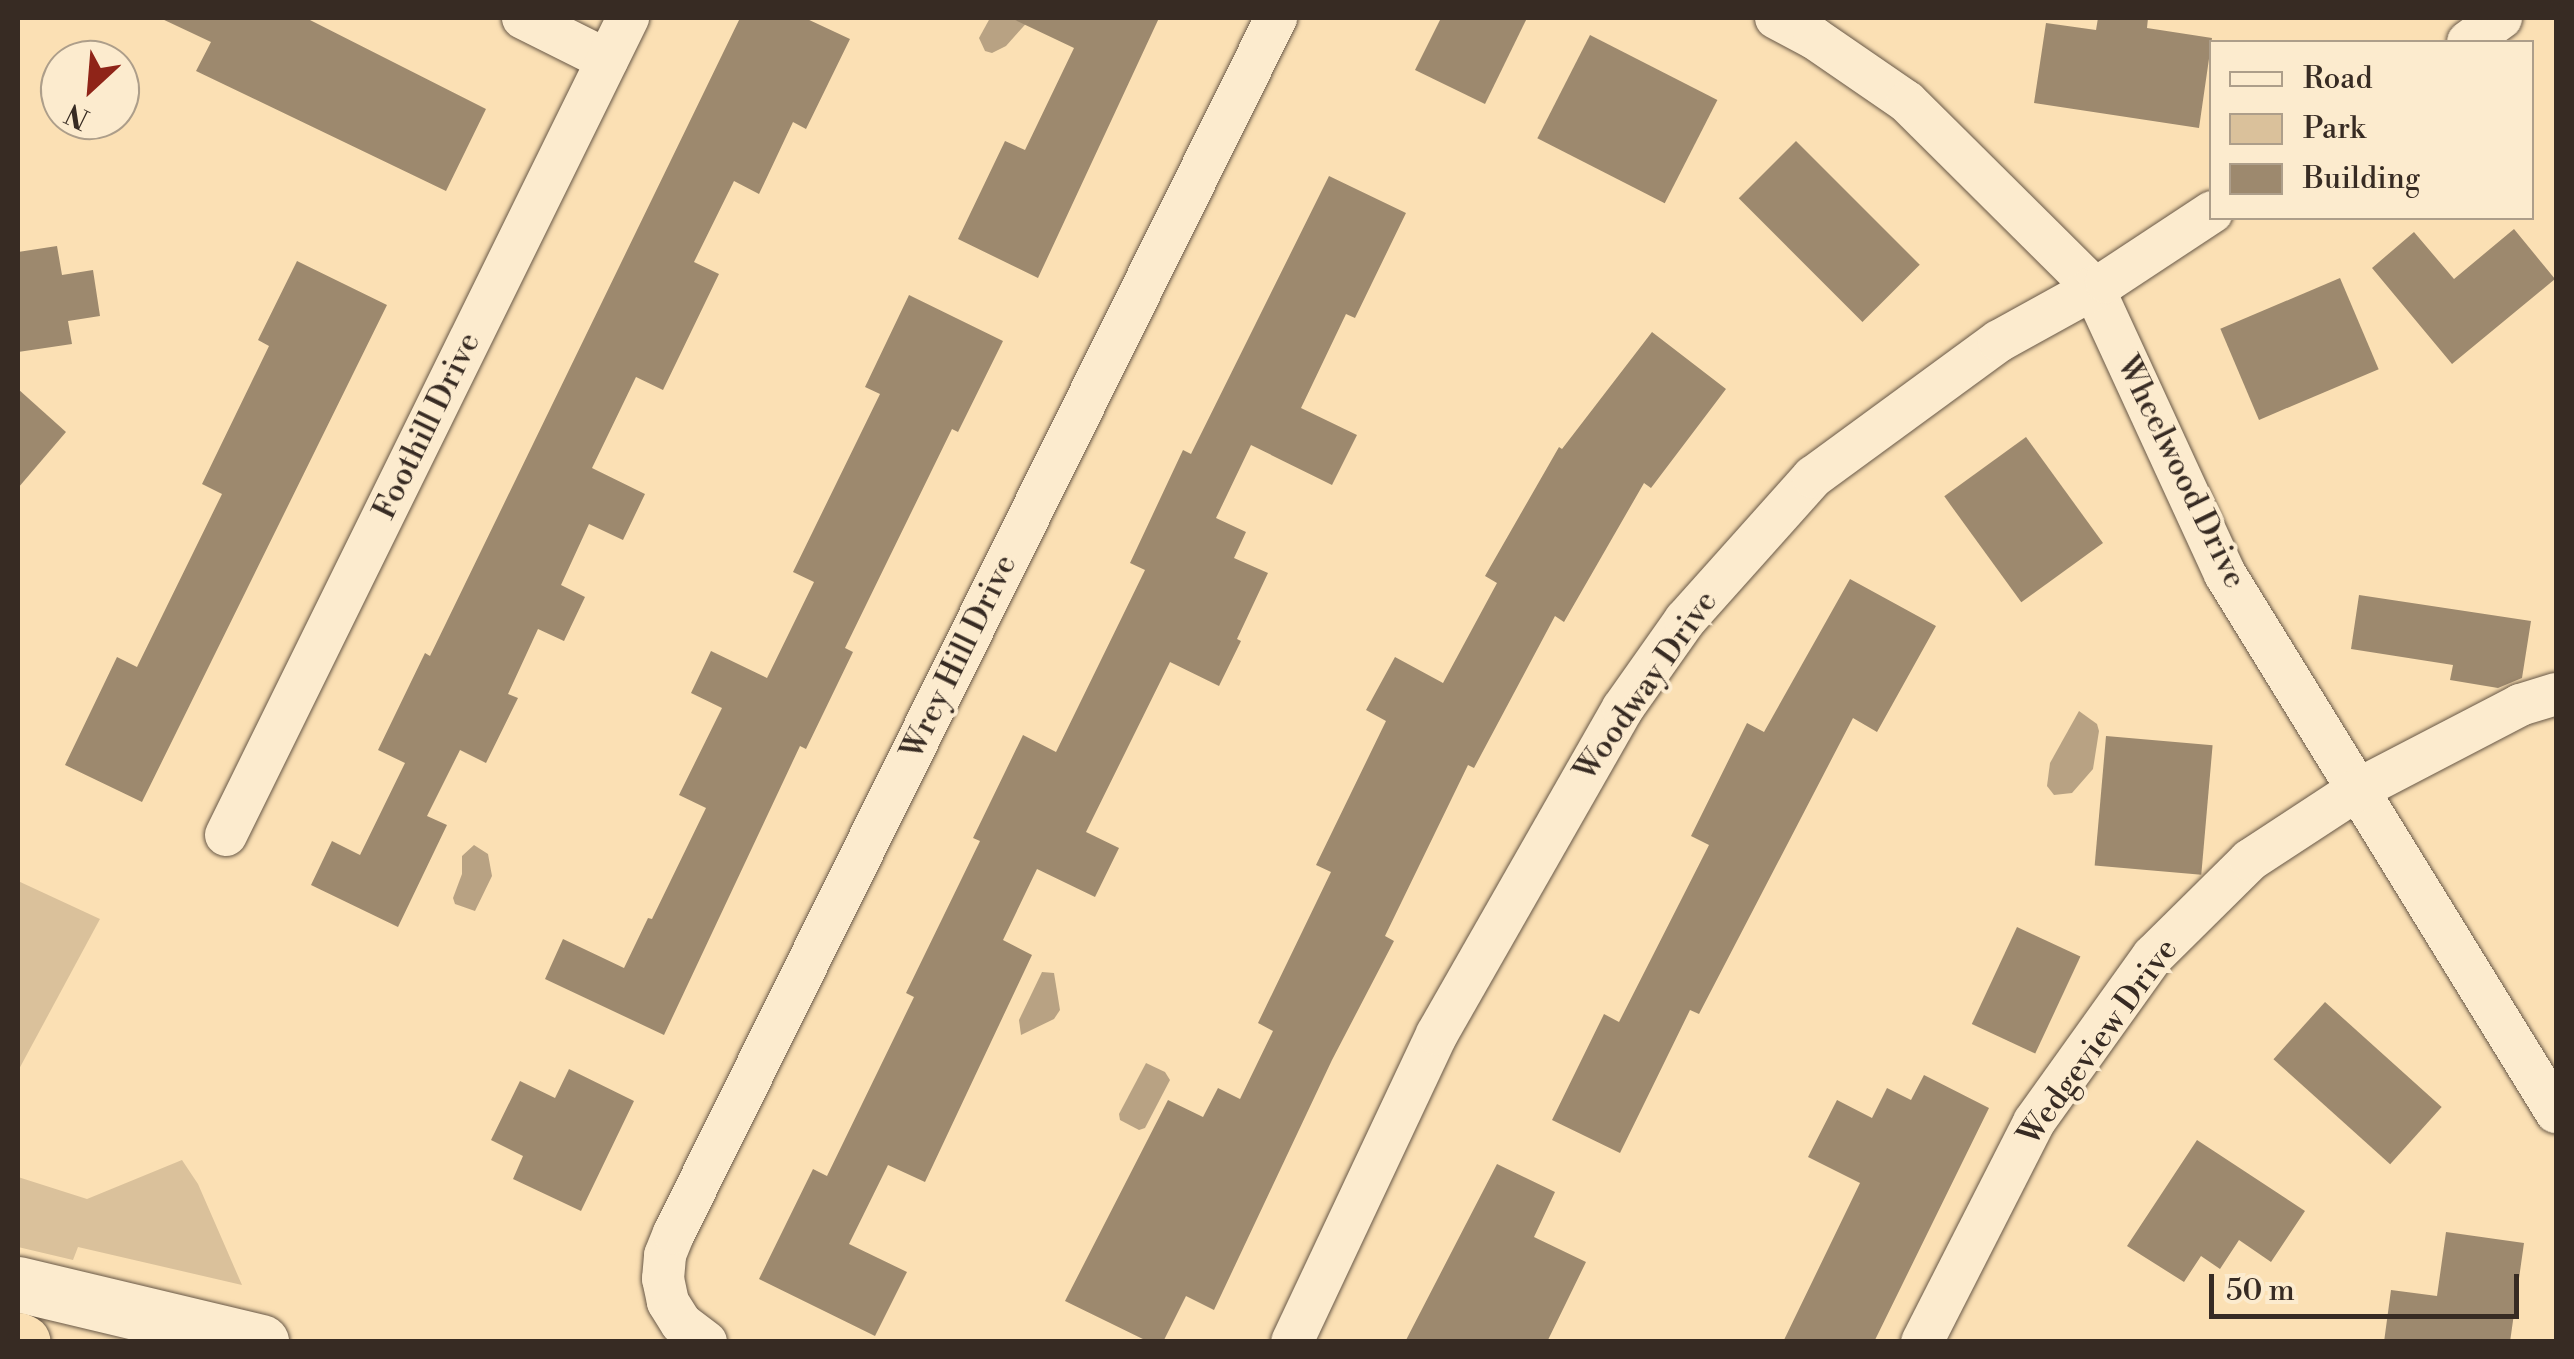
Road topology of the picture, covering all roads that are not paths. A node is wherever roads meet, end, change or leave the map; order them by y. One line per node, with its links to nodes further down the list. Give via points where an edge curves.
1 (523, 18): 7 (street)
2 (628, 18): 7 (street, Foothill Drive)
3 (1276, 18): 16 (street, Wrey Hill Drive, via 664,1255 668,1302 681,1323)
4 (1776, 18): 9 (street, Wheelwood Drive, via 1907,102)
5 (2501, 18): 6 (street)
6 (2471, 40)
7 (606, 60): 12 (street, Foothill Drive)
8 (2209, 214): 9 (street, Woodway Drive)
9 (2093, 287): 11 (street, Wheelwood Drive, via 2225,574); 17 (street, Woodway Drive, via 1999,341 1813,477 1685,620 1602,742 1437,1034)
10 (2556, 694): 11 (street, Wedgeview Drive)
11 (2357, 790): 13 (street, Wheelwood Drive); 18 (street, Wedgeview Drive, via 2250,860 2153,956 2034,1122)
12 (226, 835)
13 (2556, 1112)
14 (18, 1284): 15 (main road)
15 (261, 1342)
16 (706, 1342)
17 (1292, 1342)
18 (1922, 1342)

